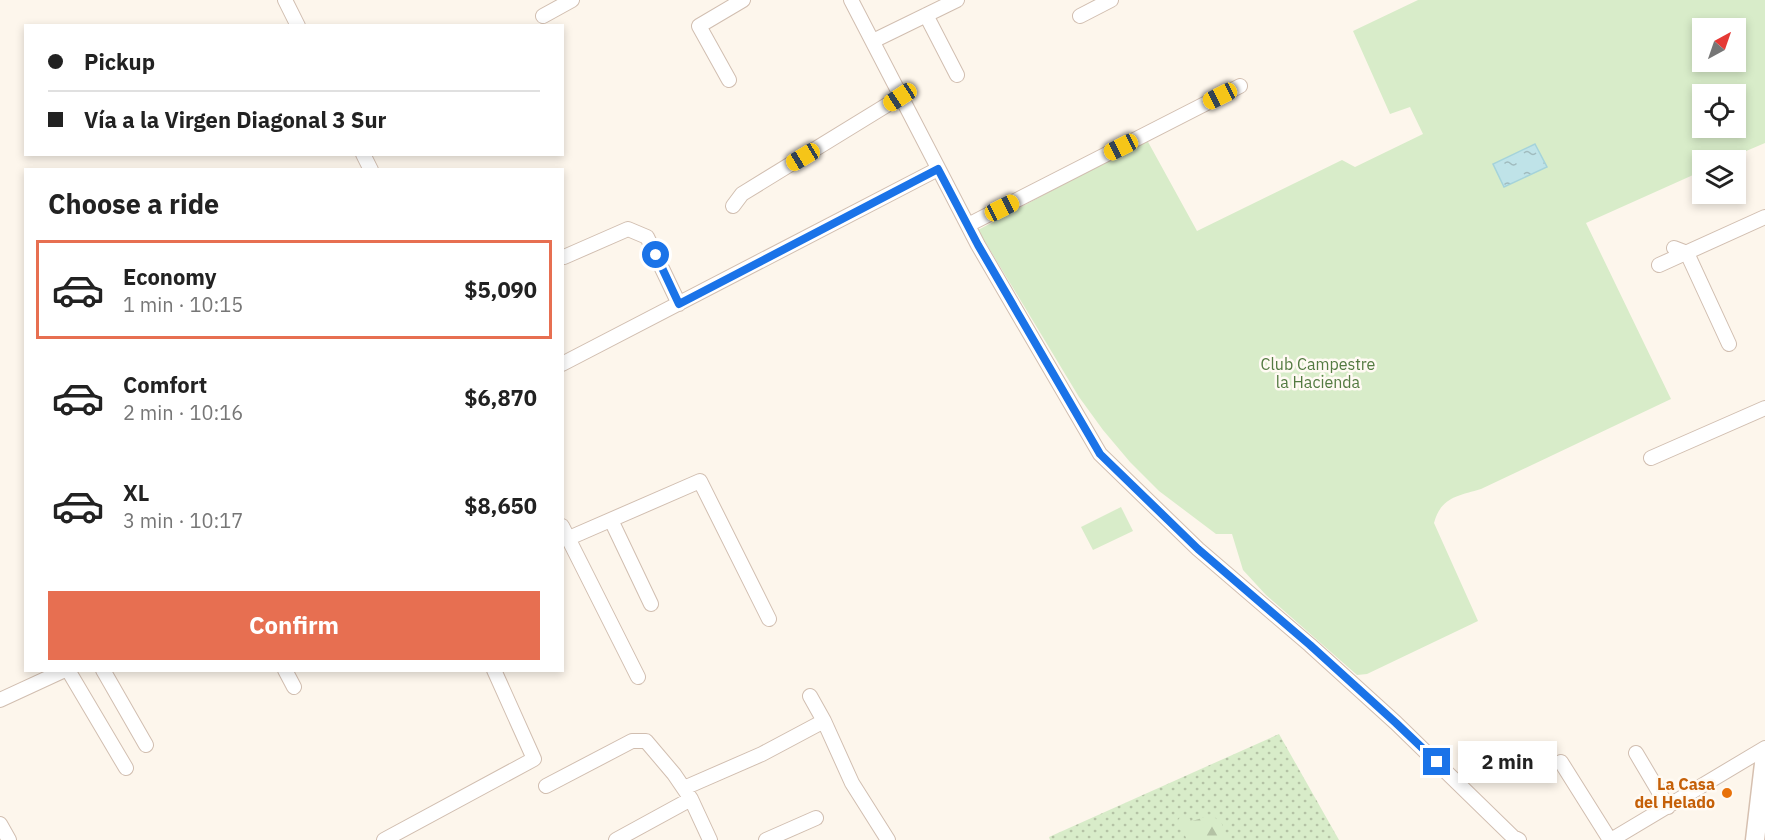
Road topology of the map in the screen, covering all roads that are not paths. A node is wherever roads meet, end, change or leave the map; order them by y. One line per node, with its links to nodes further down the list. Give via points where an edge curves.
1 (285, 0): 10 (street)
2 (572, 0): 8 (street)
3 (743, 0): 13 (street, via 699,26)
4 (852, 0): 11 (street)
5 (957, 0): 7 (street)
6 (1103, 2): 9 (street)
7 (926, 15): 11 (street); 12 (street)
8 (543, 16)
9 (1080, 16)
10 (297, 24)
11 (873, 41): 15 (street)
12 (957, 75)
13 (729, 80)
14 (1239, 86): 19 (street)
15 (900, 97): 16 (street); 17 (street, via 742,194)
16 (938, 169): 19 (street); 23 (street)
17 (733, 206)
18 (1765, 217): 20 (street)
19 (968, 225): 59 (street, via 1100,454 1198,549 1379,707)
20 (1680, 250): 22 (street); 24 (street)
21 (564, 257): 23 (street, via 628,230 647,237)
22 (1659, 266)
23 (679, 304): 25 (street)
24 (1728, 344)
25 (564, 363)
26 (1765, 408): 27 (street)
27 (1651, 458)
28 (611, 520): 29 (street); 30 (street); 31 (street, via 700,481)
29 (566, 532): 37 (street)
30 (651, 604)
31 (769, 619)
32 (62, 672): 40 (street)
33 (67, 672): 47 (street)
34 (104, 672): 42 (street)
35 (286, 672): 38 (street)
36 (495, 672): 54 (street, via 534,759)
37 (638, 677)
38 (294, 687)
39 (810, 696): 41 (street)
40 (0, 700)
41 (824, 721): 49 (street); 58 (street, via 852,783)
42 (146, 745)
43 (1765, 748): 50 (street)
44 (1636, 753): 50 (street)
45 (1765, 755): 61 (main road)
46 (1561, 762): 60 (street)
47 (126, 768)
48 (546, 786): 49 (street, via 632,741 646,741)
49 (687, 794): 55 (street); 56 (street)
50 (1668, 807): 60 (street)
51 (816, 818): 57 (street)
52 (0, 824): 53 (street)
53 (9, 840)
54 (384, 840)
55 (616, 840)
56 (710, 840)
57 (766, 840)
58 (888, 840)
59 (1519, 840)
60 (1610, 840)
61 (1755, 840)

